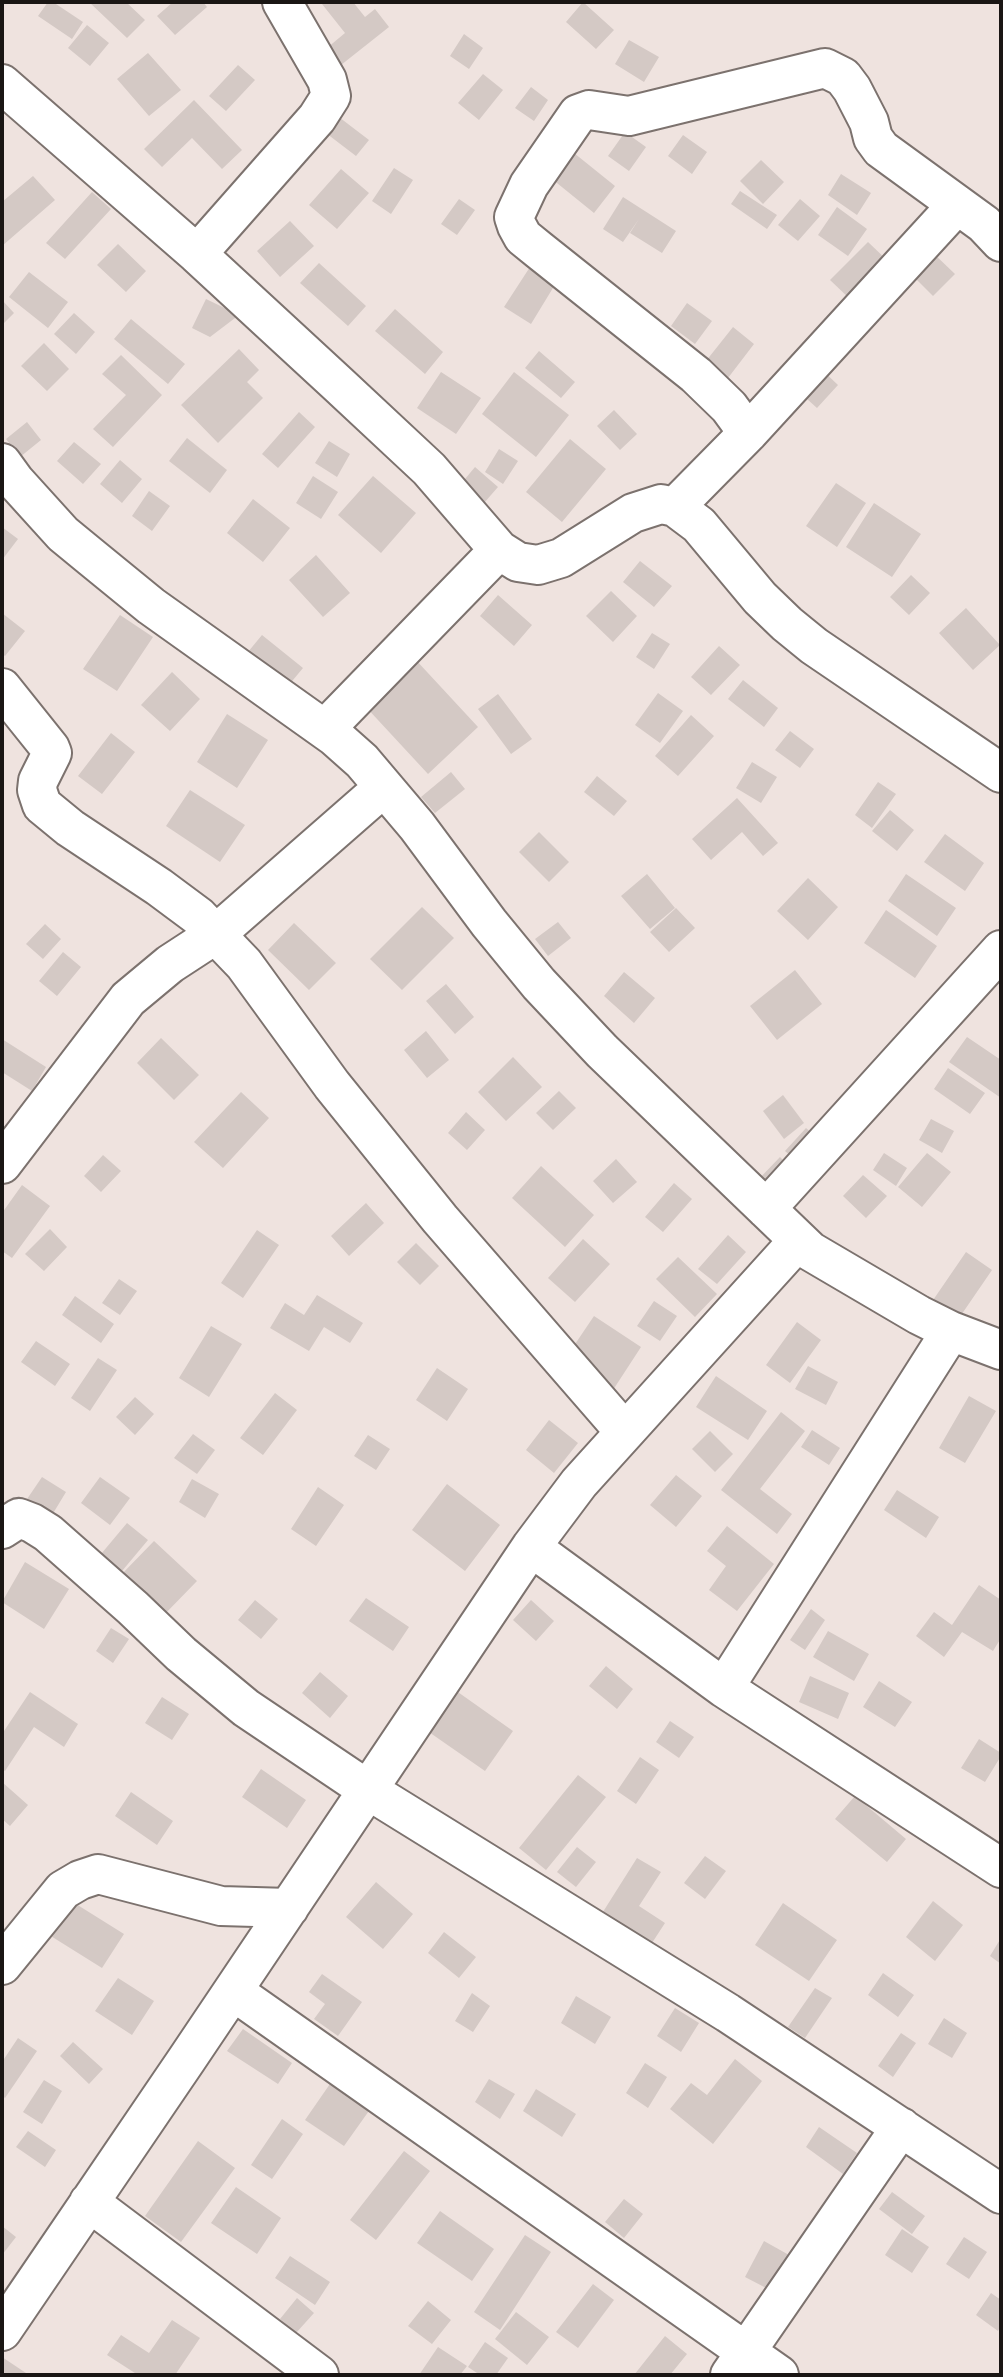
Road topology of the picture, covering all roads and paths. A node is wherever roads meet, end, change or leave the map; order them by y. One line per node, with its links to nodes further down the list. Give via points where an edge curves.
1 (282, 2): 5 (street, via 327,80 331,96 317,118)
2 (2, 84): 5 (street)
3 (957, 205): 4 (street); 6 (street); 6 (street, via 881,149 852,89 843,76 825,68 629,116 589,110 578,114 529,185 514,217 517,226 523,237 696,375)
4 (1001, 242)
5 (197, 254): 9 (street, via 429,470)
6 (748, 433): 8 (street)
7 (2, 463): 11 (street, via 63,534 151,606)
8 (675, 507): 9 (street, via 661,504 633,513 561,558 538,565 518,562); 12 (street, via 699,525 787,624)
9 (499, 550): 11 (street)
10 (2, 688): 14 (street, via 50,748 52,754 38,781 42,805 159,887)
11 (325, 729): 13 (street)
12 (1001, 773)
13 (384, 787): 14 (street); 17 (street, via 539,984)
14 (216, 934): 16 (street, via 128,999); 21 (street, via 440,1219)
15 (1001, 950): 17 (street)
16 (2, 1164)
17 (766, 1209): 18 (street)
18 (798, 1241): 19 (street, via 835,1267); 21 (street)
19 (951, 1331): 20 (street); 24 (street)
20 (1001, 1350)
21 (625, 1432): 23 (street)
22 (2, 1529): 25 (street, via 19,1518 48,1533 246,1708)
23 (531, 1547): 24 (street); 25 (street)
24 (724, 1688): 26 (street)
25 (368, 1790): 27 (street); 30 (street, via 728,2013)
26 (1001, 1868)
27 (289, 1908): 28 (street, via 221,1906 97,1874 63,1890); 29 (street)
28 (2, 1965)
29 (233, 1991): 32 (street); 34 (street)
30 (901, 2127): 31 (street); 34 (street)
31 (1001, 2194)
32 (89, 2202): 33 (street); 35 (street)
33 (2, 2331)
34 (738, 2364): 36 (street)
35 (319, 2375)
36 (779, 2375)

